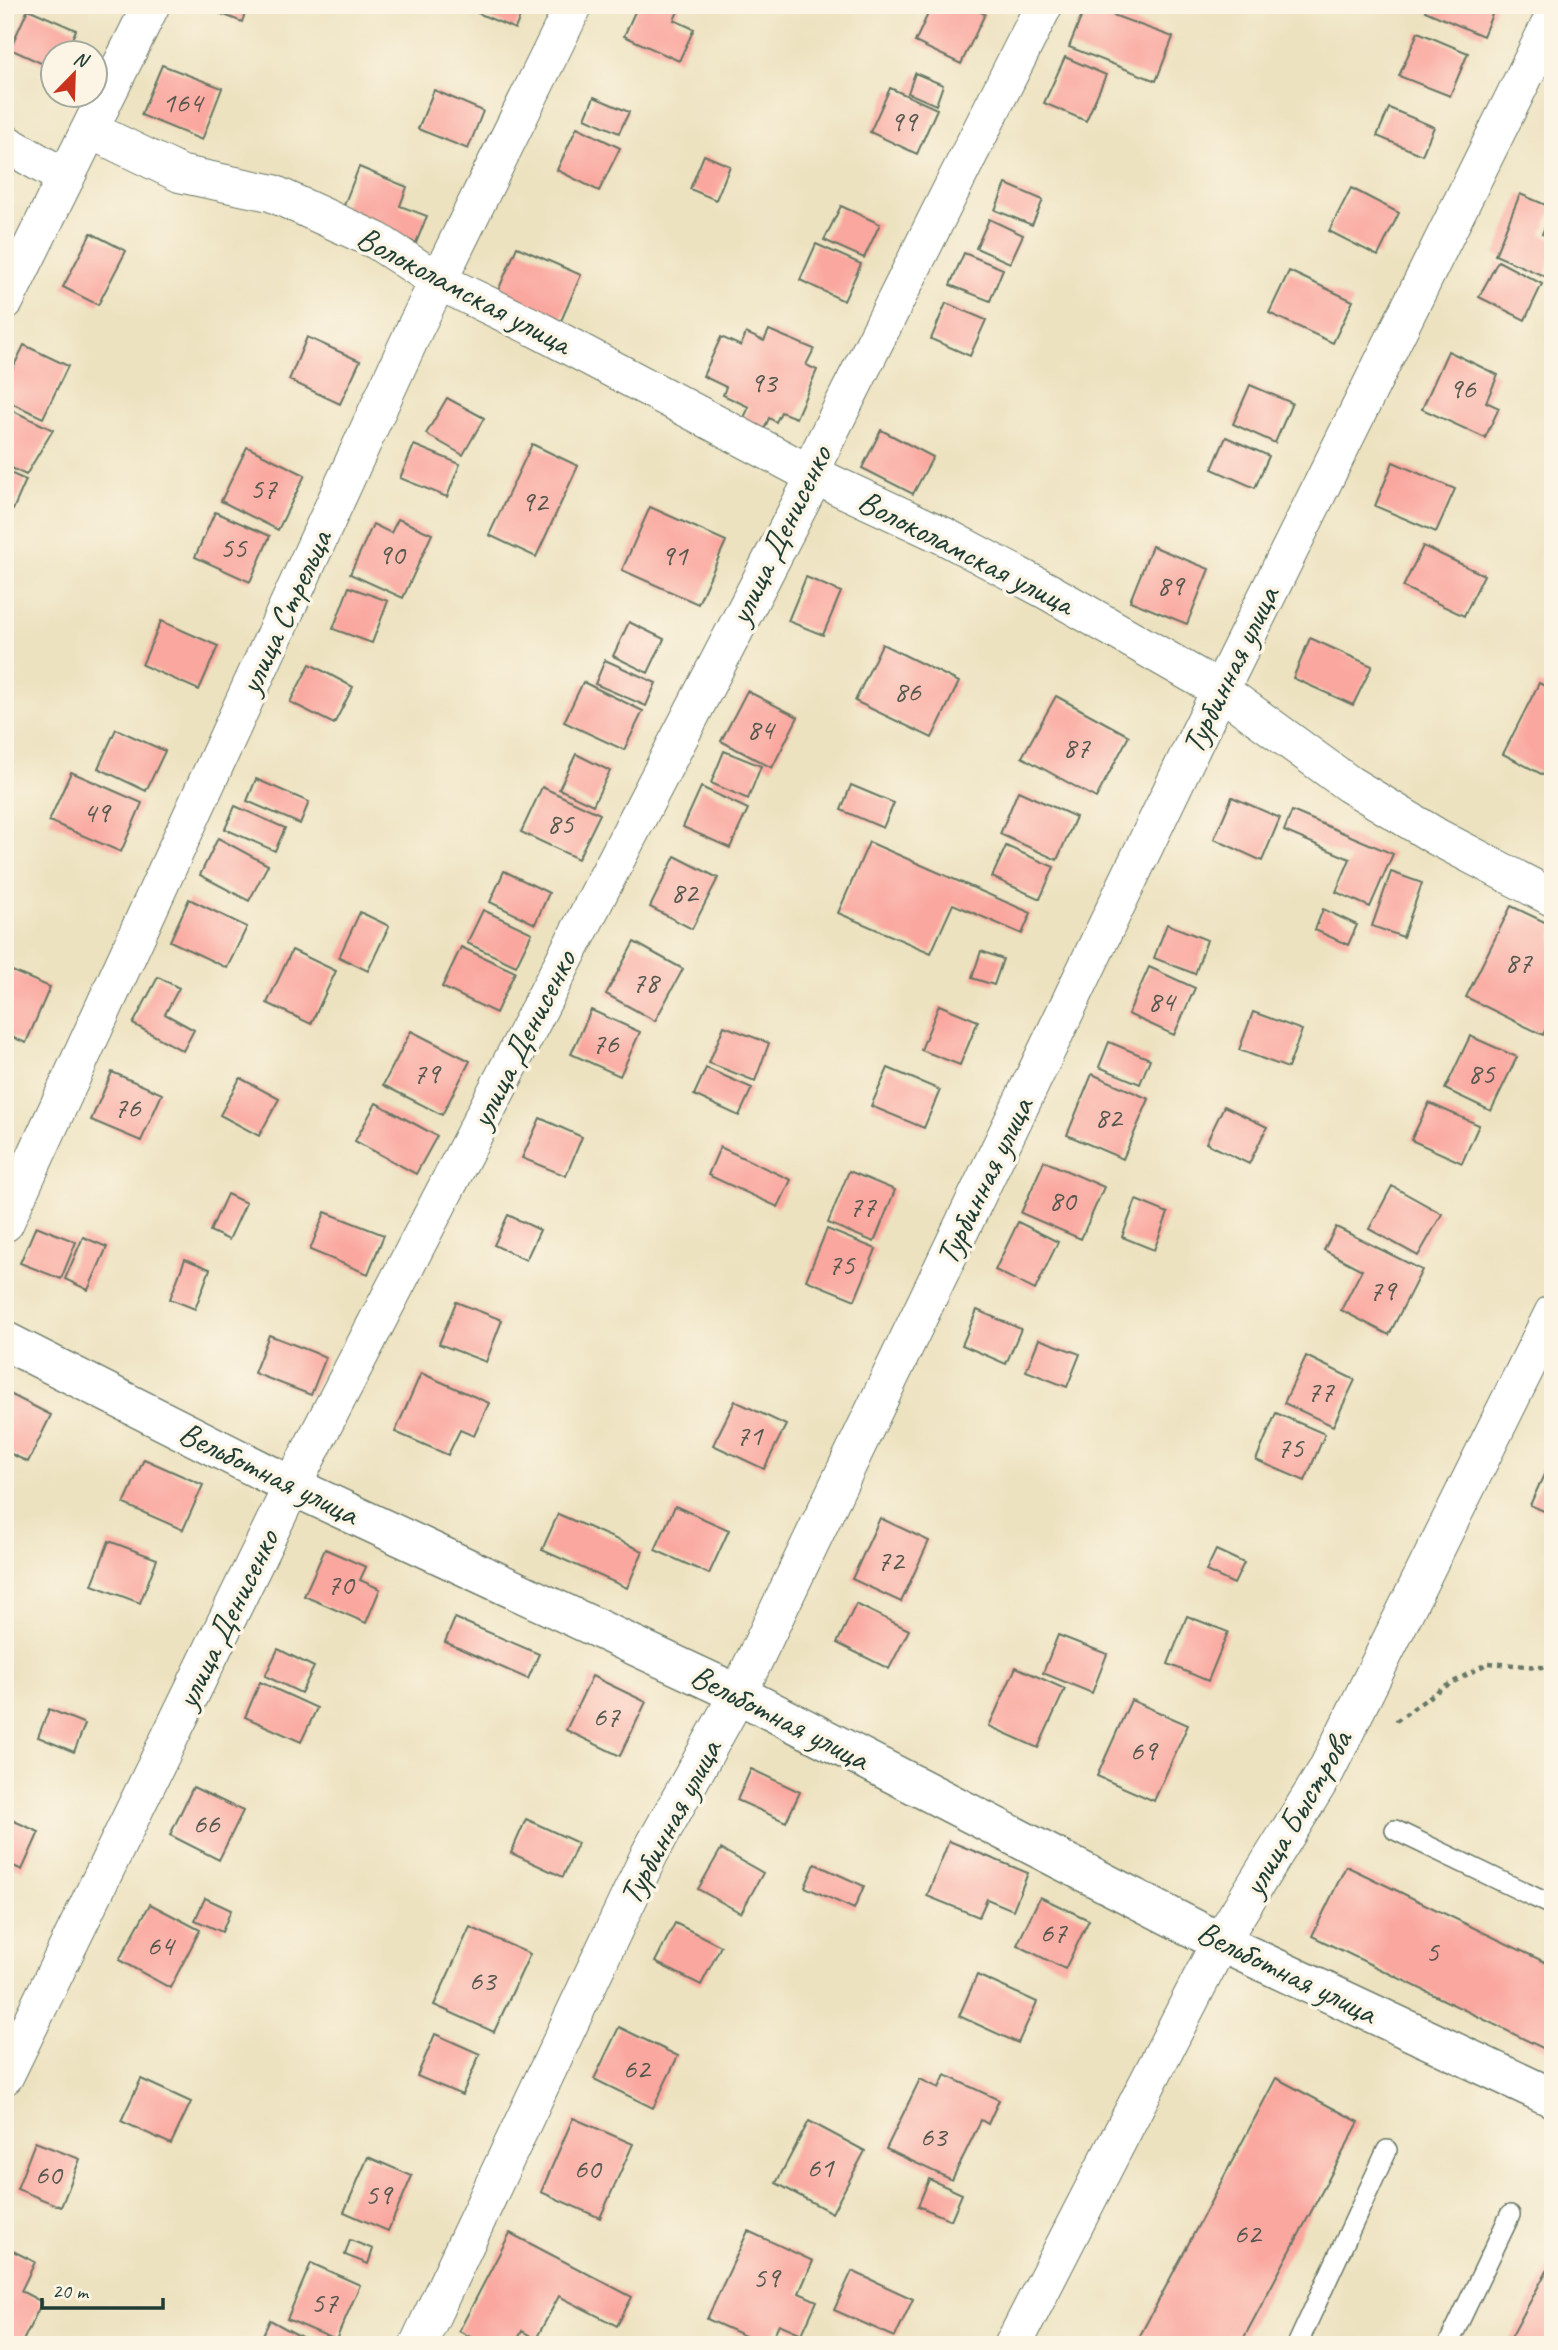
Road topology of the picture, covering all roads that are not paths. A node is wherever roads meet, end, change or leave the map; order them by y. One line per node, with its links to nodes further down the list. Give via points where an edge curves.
1 (151, 5): 5 (street)
2 (574, 5): 8 (street, улица Стрельца)
3 (1044, 5): 10 (street, улица Денисенко)
4 (1553, 18): 11 (street, Турбинная улица)
5 (90, 130): 7 (street); 8 (street, Волоколамская улица, via 181,174 272,194 377,241)
6 (5, 144): 7 (street)
7 (66, 178): 9 (street)
8 (439, 281): 10 (street, Волоколамская улица); 13 (street, улица Стрельца)
9 (5, 301)
10 (809, 473): 11 (street, Волоколамская улица, via 944,536); 16 (street, улица Денисенко, via 802,499)
11 (1220, 690): 12 (street, Волоколамская улица, via 1349,784); 17 (street, Турбинная улица)
12 (1553, 898)
13 (5, 1223)
14 (1553, 1313): 20 (street, улица Быстрова, via 1326,1772)
15 (5, 1341): 16 (street, Вельботная улица)
16 (292, 1486): 17 (street, Вельботная улица); 21 (street, улица Денисенко)
17 (738, 1694): 20 (street, Вельботная улица); 25 (street, Турбинная улица, via 650,1853)
18 (1395, 1830): 19 (lane)
19 (1553, 1906)
20 (1220, 1942): 22 (street, Вельботная улица); 26 (street, улица Быстрова)
21 (5, 2076)
22 (1553, 2098)
23 (1387, 2150): 27 (lane)
24 (1510, 2215): 28 (lane)
25 (418, 2345)
26 (1013, 2345)
27 (1297, 2345)
28 (1448, 2345)

